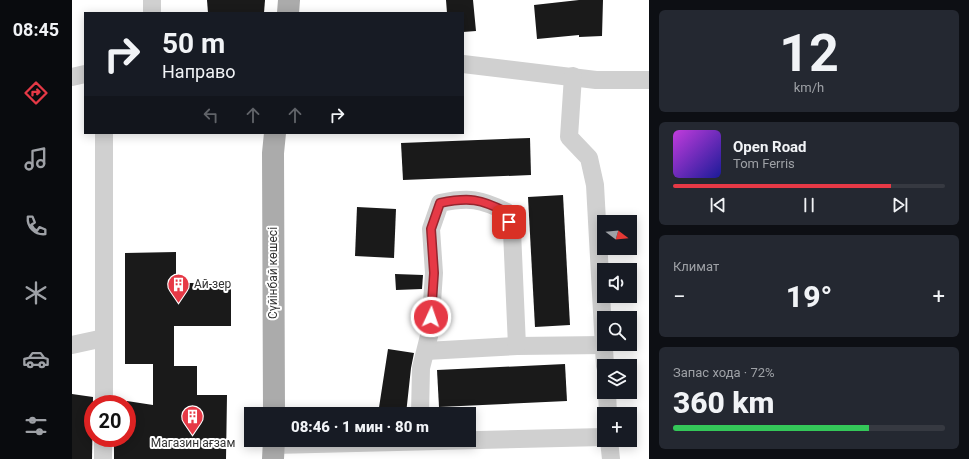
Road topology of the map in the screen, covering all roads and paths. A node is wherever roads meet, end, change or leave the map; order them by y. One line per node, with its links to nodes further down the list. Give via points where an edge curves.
1 (152, 0): 3 (street)
2 (289, 0): 4 (main road)
3 (152, 12)
4 (288, 12)
5 (464, 64): 6 (street)
6 (573, 76): 7 (street, via 596,80); 10 (street, via 569,137 589,158 595,185)
7 (649, 80)
8 (104, 134): 11 (street)
9 (275, 134): 17 (main road, Сүйінбай көшесі)
10 (602, 311)
11 (104, 338): 12 (street); 16 (street)
12 (72, 345)
13 (597, 345): 14 (street)
14 (517, 346): 15 (street); 15 (street, via 512,231 506,212 488,202 462,199 440,203 431,229 434,273 430,332)
15 (426, 351): 18 (street, via 421,368)
16 (104, 395)
17 (274, 407)
18 (420, 407)
19 (597, 436): 20 (street)
20 (476, 439)
21 (104, 447): 25 (street)
22 (295, 447): 24 (street)
23 (610, 447): 26 (street)
24 (274, 448)
25 (103, 459)
26 (611, 459)

